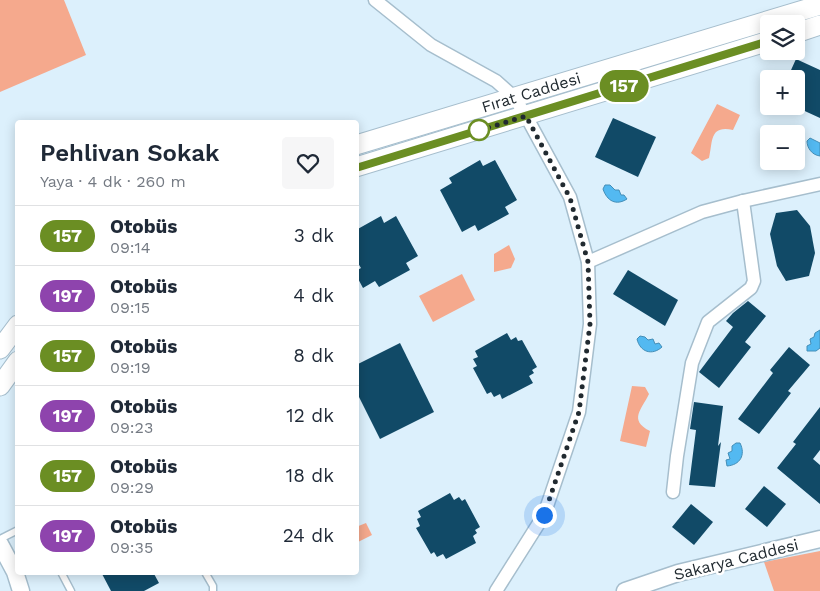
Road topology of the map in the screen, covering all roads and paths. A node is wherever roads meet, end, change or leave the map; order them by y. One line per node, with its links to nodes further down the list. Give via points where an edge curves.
1 (375, 0): 6 (street, via 431,45 496,82)
2 (820, 5): 6 (main road, Fırat Caddesi)
3 (820, 25): 4 (main road)
4 (805, 29)
5 (760, 44): 7 (main road, Fırat Caddesi)
6 (514, 97): 7 (street); 8 (main road, Fırat Caddesi)
7 (526, 116): 9 (main road, Fırat Caddesi); 12 (street, via 570,198)
8 (359, 144)
9 (359, 167)
10 (820, 184): 11 (street)
11 (743, 201): 12 (street, via 702,212); 17 (street, via 754,281 751,288 708,322 692,363)
12 (588, 262): 29 (street, via 590,324 579,412 544,515)
13 (15, 329): 14 (main road)
14 (0, 349)
15 (15, 365): 16 (main road)
16 (0, 386)
17 (673, 492)
18 (15, 532): 19 (lane)
19 (0, 539)
20 (820, 539): 30 (street, Sakarya Caddesi, via 678,573)
21 (0, 544): 22 (street)
22 (15, 572)
23 (16, 575): 26 (street)
24 (63, 575): 27 (lane)
25 (207, 575): 28 (lane)
26 (21, 591)
27 (71, 591)
28 (213, 591)
29 (496, 591)
30 (625, 591)

